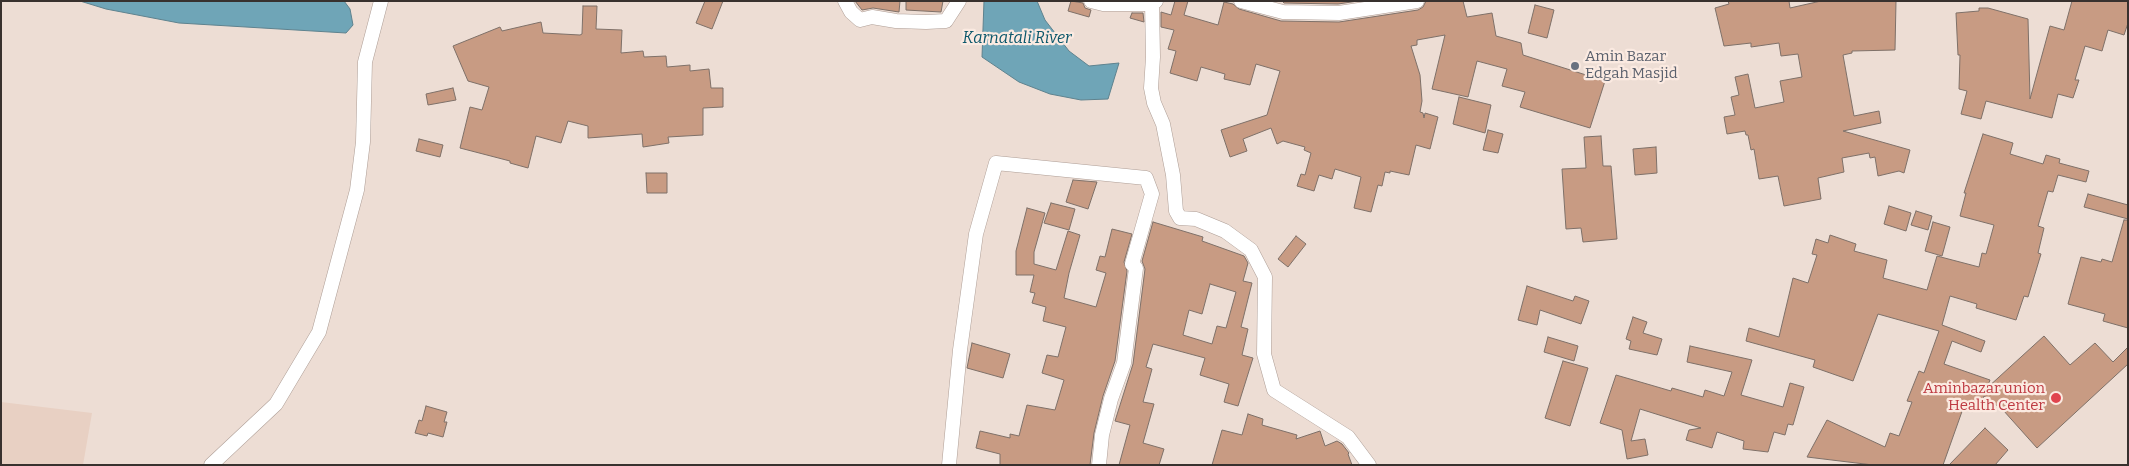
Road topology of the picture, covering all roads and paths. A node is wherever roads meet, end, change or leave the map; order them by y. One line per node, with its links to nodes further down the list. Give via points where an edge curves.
1 (381, 1): 9 (street, via 366,62 363,142 357,190 319,332 276,404)
2 (845, 1): 3 (street, via 860,20 872,17 926,22 946,21)
3 (959, 1)
4 (1091, 1): 7 (street, via 1103,4)
5 (1241, 1): 8 (street)
6 (1417, 1): 8 (street, via 1340,13)
7 (1154, 2): 12 (street, via 1151,88 1163,124 1176,211 1180,218 1196,219 1225,230 1251,250 1265,277 1264,354 1274,390 1348,437)
8 (1281, 6)
9 (211, 465)
10 (949, 465): 11 (street, via 976,234 996,163 1146,178 1152,194 1132,264 1136,268 1124,363 1102,435)
11 (1099, 465)
12 (1369, 465)

